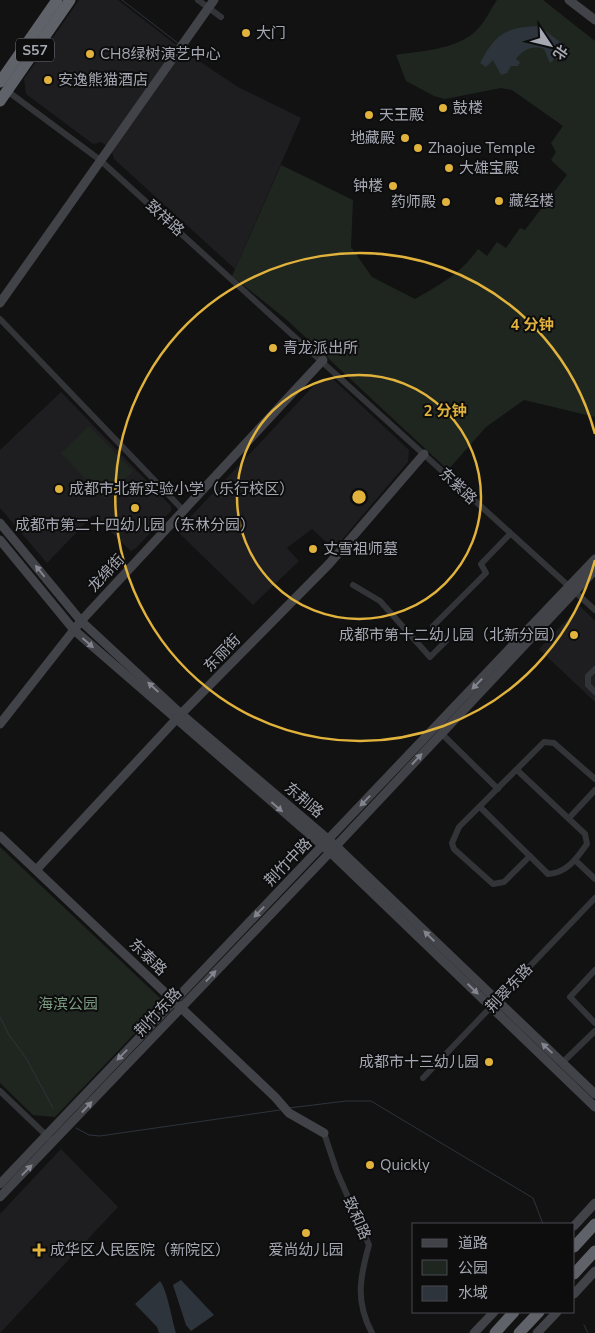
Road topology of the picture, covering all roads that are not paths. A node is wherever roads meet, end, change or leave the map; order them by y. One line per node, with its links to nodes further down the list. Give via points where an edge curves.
1 (58, 0): 9 (highway, S57)
2 (63, 0): 9 (street)
3 (70, 0): 10 (highway, S57, bridge)
4 (198, 0): 6 (street)
5 (569, 0): 8 (street)
6 (211, 4): 7 (street); 11 (street)
7 (221, 17)
8 (595, 20)
9 (1, 87): 11 (street, 致祥路)
10 (0, 101)
11 (100, 160): 12 (street); 14 (street, 致祥路)
12 (0, 303)
13 (0, 319): 16 (street)
14 (323, 360): 15 (street, 东紫路); 16 (street, 龙绵街)
15 (424, 454): 18 (street, 东紫路); 29 (street, 东丽街, via 329,564)
16 (184, 511): 25 (street, 龙绵街)
17 (0, 523): 25 (street, 东荆路, one-way to 17)
18 (510, 534): 22 (street, via 481,564 486,573 433,626 446,641 430,657 380,601); 23 (street, 东紫路)
19 (0, 540): 26 (street, 东荆路)
20 (595, 560): 23 (street, 荆竹中路)
21 (595, 570): 23 (street, 荆竹中路)
22 (353, 585)
23 (572, 589): 24 (street, 东紫路); 31 (street, 荆竹中路); 39 (street, 荆竹中路, one-way to 39)
24 (595, 610)
25 (81, 621): 26 (street, 龙绵街); 29 (street, 东荆路, one-way to 25)
26 (74, 630): 29 (street, 东荆路, one-way to 29); 30 (street, 龙绵街)
27 (595, 669): 28 (street, via 588,676 588,685)
28 (595, 692)
29 (179, 716): 39 (street, 东荆路); 43 (street, 东丽街)
30 (0, 724)
31 (441, 733): 34 (street); 40 (street, 荆竹中路, one-way to 31)
32 (517, 770): 33 (street, via 544,742 549,742); 34 (street); 37 (street)
33 (595, 780)
34 (498, 789): 36 (street)
35 (595, 790): 37 (street)
36 (480, 807): 41 (street); 41 (street, via 454,834 454,849 493,884 504,882)
37 (569, 818): 42 (street, via 585,834 587,844)
38 (0, 836): 43 (street, 东泰路)
39 (325, 842): 40 (street, 东荆路); 47 (street, 荆竹中路, one-way to 47)
40 (333, 849): 47 (street, 荆竹东路, one-way to 40); 48 (street, 东荆路)
41 (530, 856): 42 (street, via 548,874 559,873)
42 (575, 860): 44 (street)
43 (37, 869): 47 (street, 东泰路)
44 (595, 879)
45 (595, 898): 48 (street, 荆翠东路)
46 (595, 970): 49 (street, via 570,997)
47 (178, 1004): 56 (street, 东泰路, via 289,1113); 57 (street, 荆竹中路, one-way to 57); 58 (street, 荆竹东路, one-way to 47)
48 (494, 1004): 51 (street, 东荆路, one-way to 48); 52 (street, 荆翠东路); 55 (street, 东荆路)
49 (595, 1023)
50 (595, 1031): 51 (street)
51 (562, 1063): 54 (street, 东荆路)
52 (423, 1078)
53 (0, 1090): 57 (street)
54 (595, 1094)
55 (595, 1107)
56 (324, 1133): 73 (street, 致和路, via 369,1245 362,1270 360,1303)
57 (46, 1135): 58 (street); 59 (street, 荆竹中路)
58 (54, 1142): 60 (street, 荆竹东路, one-way to 58)
59 (0, 1184)
60 (0, 1197)
61 (595, 1203): 63 (street)
62 (595, 1224): 64 (highway)
63 (575, 1225)
64 (575, 1246)
65 (595, 1251): 67 (highway)
66 (595, 1271): 68 (street)
67 (575, 1273)
68 (575, 1293)
69 (493, 1313): 74 (street)
70 (513, 1313): 75 (highway)
71 (538, 1313): 76 (highway)
72 (556, 1313): 77 (street)
73 (372, 1333)
74 (474, 1333)
75 (494, 1333)
76 (519, 1333)
77 (537, 1333)

